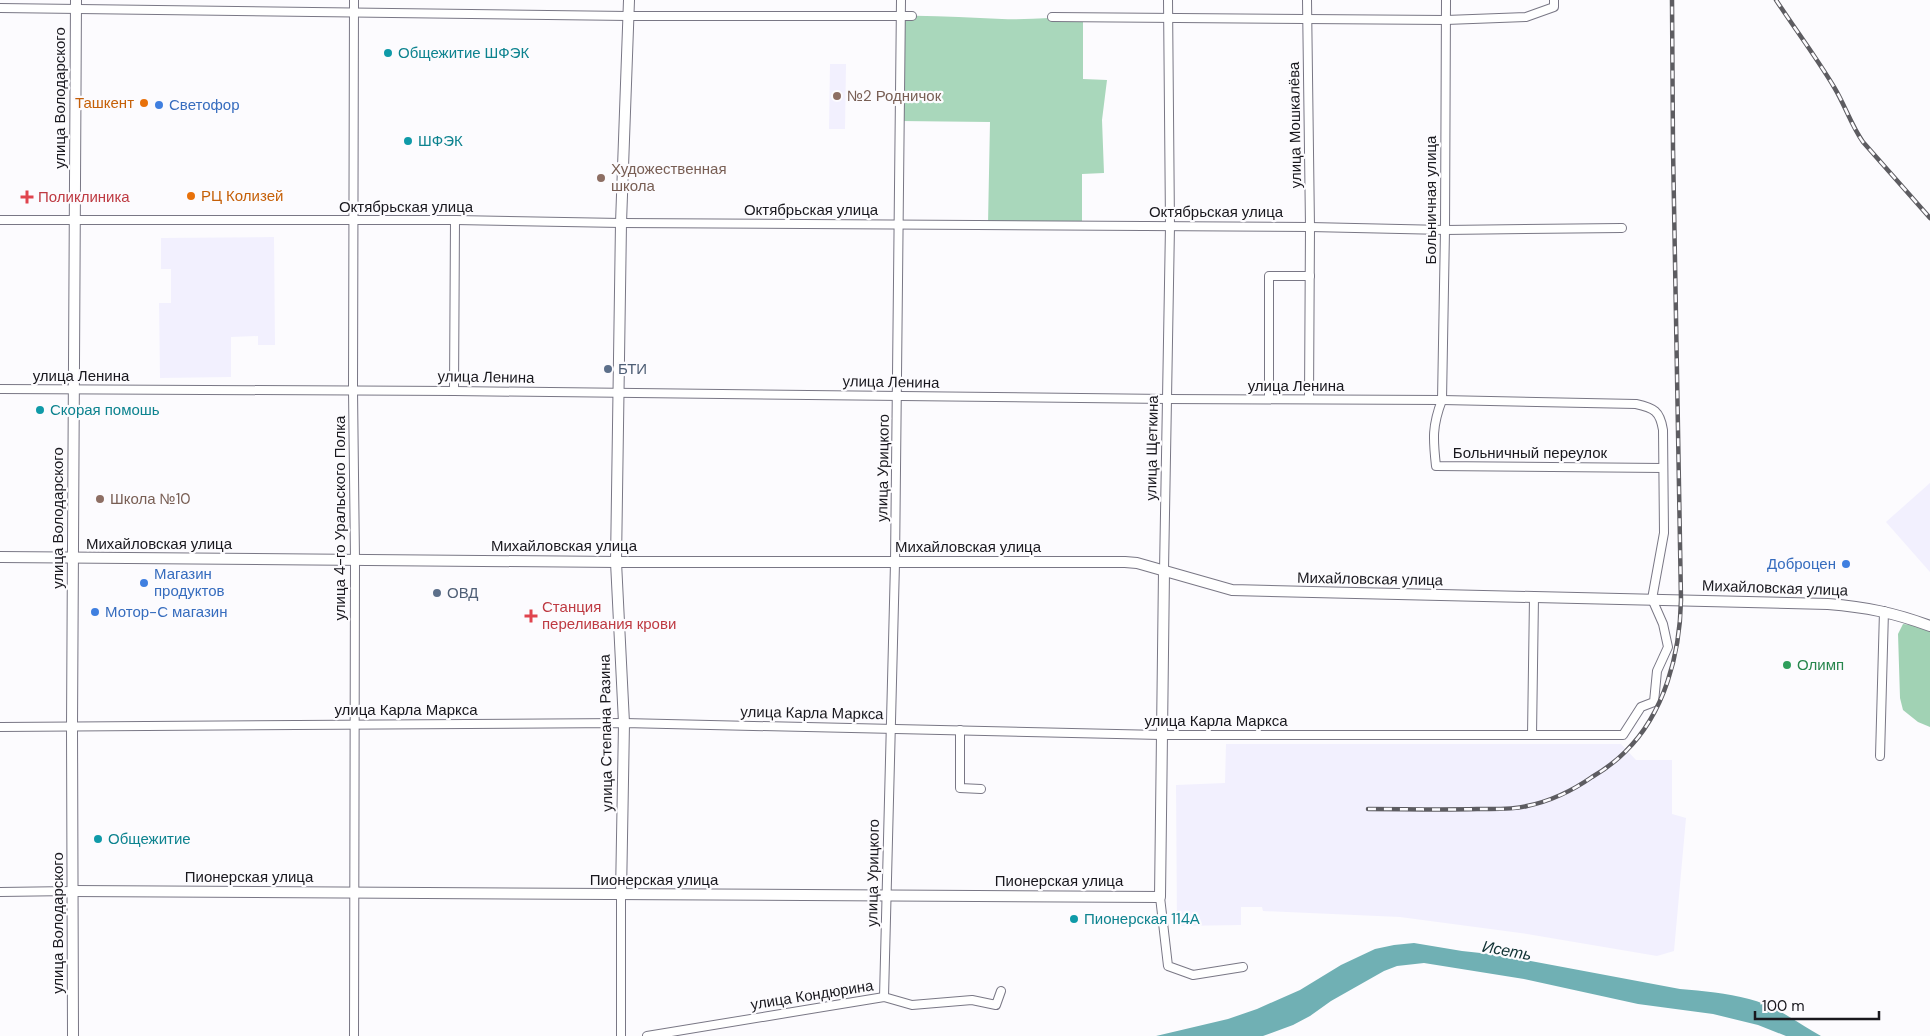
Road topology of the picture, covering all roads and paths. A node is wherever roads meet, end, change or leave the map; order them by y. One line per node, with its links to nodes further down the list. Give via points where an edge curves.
1 (354, 0): 10 (street, улица 4-го Уральского Полка)
2 (628, 0): 11 (main road, улица Степана Разина)
3 (901, 0): 12 (street, улица Урицкого)
4 (1168, 0): 15 (street, улица Щеткина)
5 (1307, 0): 16 (street, улица Мошкалёва)
6 (1446, 0): 17 (street, Больничная улица)
7 (76, 4): 9 (street); 10 (street); 19 (main road, улица Володарского)
8 (1554, 4): 17 (street, via 1526,17)
9 (0, 8)
10 (354, 11): 11 (street); 20 (street, улица 4-го Уральского Полка)
11 (628, 16): 12 (street); 22 (main road, улица Степана Разина)
12 (901, 16): 13 (street); 23 (street, улица Урицкого)
13 (912, 16)
14 (1052, 17): 15 (street)
15 (1168, 17): 16 (street); 24 (street, улица Щеткина)
16 (1307, 19): 17 (street); 25 (street, улица Мошкалёва)
17 (1446, 20): 27 (street, Больничная улица)
18 (0, 220): 19 (street, Октябрьская улица)
19 (74, 220): 20 (street, Октябрьская улица); 30 (main road, улица Володарского)
20 (354, 220): 21 (street, Октябрьская улица); 31 (street, улица 4-го Уральского Полка)
21 (455, 220): 22 (street, Октябрьская улица); 32 (street)
22 (621, 223): 23 (street, Октябрьская улица); 33 (main road, улица Степана Разина)
23 (899, 224): 24 (street, Октябрьская улица); 34 (street, улица Урицкого)
24 (1170, 226): 25 (street, Октябрьская улица); 35 (street, улица Щеткина)
25 (1310, 227): 27 (street, Октябрьская улица); 28 (street, улица Мошкалёва)
26 (1622, 228): 27 (street, Октябрьская улица)
27 (1445, 230): 38 (street, Больничная улица)
28 (1310, 276): 36 (street, via 1269,276); 37 (street, улица Мошкалёва)
29 (0, 389): 30 (street, улица Ленина)
30 (73, 389): 31 (street, улица Ленина); 41 (main road, улица Володарского)
31 (353, 390): 32 (street, улица Ленина); 42 (street, улица 4-го Уральского Полка)
32 (454, 391): 33 (street, улица Ленина)
33 (619, 393): 34 (street, улица Ленина); 43 (main road, улица Степана Разина)
34 (898, 396): 35 (street, улица Ленина); 44 (street, улица Урицкого)
35 (1168, 399): 36 (street, улица Ленина); 45 (street, улица Щеткина)
36 (1269, 399): 37 (street, улица Ленина)
37 (1309, 399): 38 (street, улица Ленина)
38 (1442, 400): 39 (street, улица Ленина, via 1647,406 1661,418); 39 (street, Больничный переулок, via 1435,418 1436,466)
39 (1663, 468): 47 (street, улица Ленина, via 1664,533)
40 (0, 557): 41 (main road, Михайловская улица)
41 (73, 558): 42 (main road, Михайловская улица); 53 (main road, улица Володарского)
42 (355, 560): 43 (main road, Михайловская улица); 51 (street, улица 4-го Уральского Полка)
43 (616, 562): 44 (main road, Михайловская улица); 50 (main road, улица Степана Разина)
44 (895, 563): 45 (main road, Михайловская улица, via 1125,562); 54 (street, улица Урицкого)
45 (1164, 571): 46 (main road, Михайловская улица, via 1232,590); 56 (main road, улица Щеткина)
46 (1534, 597): 47 (main road, Михайловская улица); 57 (street)
47 (1652, 599): 48 (main road, Михайловская улица, via 1828,604); 57 (street, улица Карла Маркса, via 1663,624 1668,647 1657,670 1654,702 1641,707 1623,735)
48 (1884, 611): 49 (main road, Михайловская улица); 58 (street)
49 (1930, 626)
50 (624, 723): 51 (street, улица Карла Маркса); 54 (street, улица Карла Маркса); 63 (main road, улица Степана Разина)
51 (354, 724): 53 (street, улица Карла Маркса); 62 (street, улица 4-го Уральского Полка)
52 (0, 727): 53 (street, улица Карла Маркса)
53 (72, 727): 60 (main road, улица Володарского)
54 (890, 728): 55 (street, улица Карла Маркса); 64 (street, улица Урицкого)
55 (960, 730): 56 (street, улица Карла Маркса); 59 (street, via 960,788)
56 (1161, 735): 57 (street, улица Карла Маркса); 65 (main road, улица Щеткина)
57 (1532, 735)
58 (1880, 756)
59 (981, 790)
60 (72, 891): 61 (street, Пионерская улица); 62 (main road, Пионерская улица); 69 (main road, улица Володарского)
61 (0, 892)
62 (353, 893): 63 (main road, Пионерская улица); 70 (street, улица 4-го Уральского Полка)
63 (621, 895): 64 (main road, Пионерская улица); 71 (street)
64 (886, 896): 65 (main road, Пионерская улица); 68 (street, улица Урицкого)
65 (1160, 897): 66 (street, via 1168,966 1193,975)
66 (1243, 967)
67 (1001, 991): 68 (street, улица Кондюрина, via 996,1005 972,1000 912,1005)
68 (884, 997): 72 (street, улица Кондюрина)
69 (73, 1036)
70 (354, 1036)
71 (620, 1036)
72 (647, 1036)

